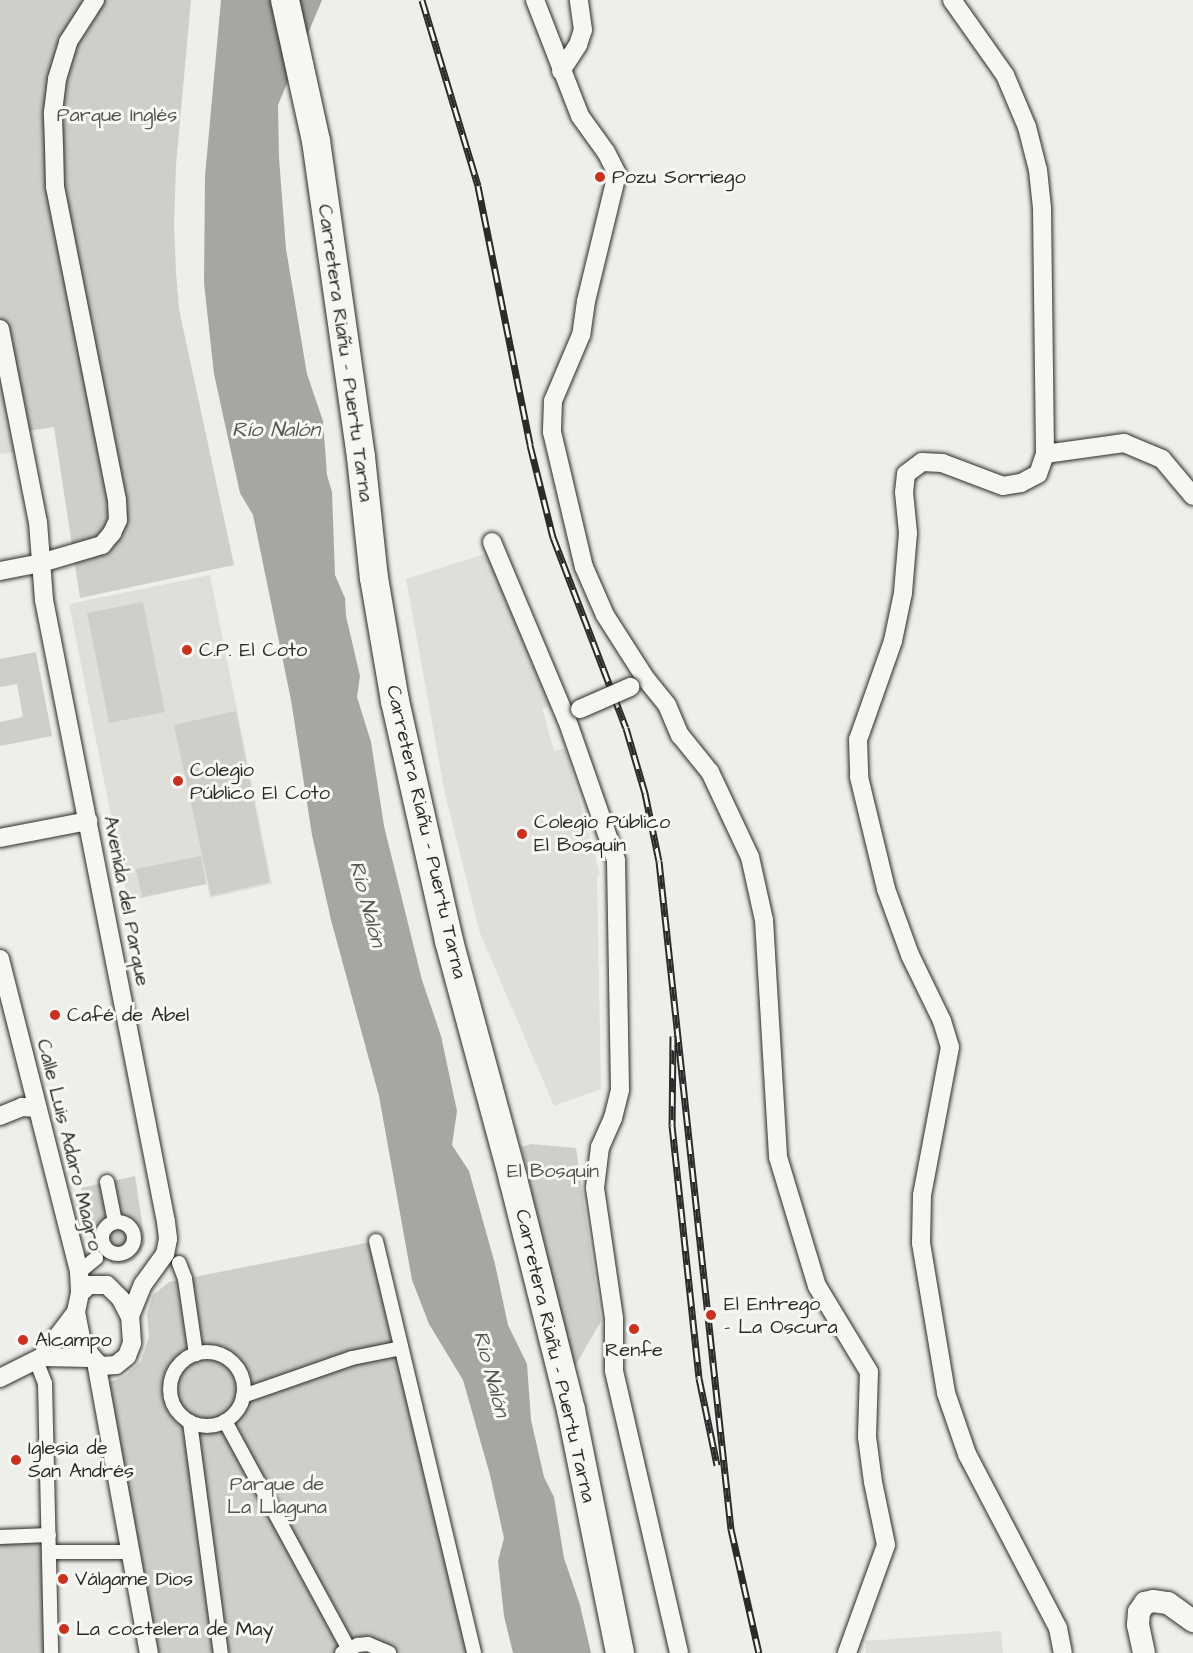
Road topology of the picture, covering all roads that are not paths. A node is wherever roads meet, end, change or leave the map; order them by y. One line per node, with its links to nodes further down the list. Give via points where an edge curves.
1 (95, 0): 11 (street, via 68,42 60,69 53,112 54,146 56,186 118,520 102,545)
2 (285, 0): 51 (main road, Carretera Riañu - Puertu Tarna, via 316,141 394,701 449,941 571,1410)
3 (535, 0): 6 (street)
4 (579, 0): 6 (street, via 583,30)
5 (952, 0): 8 (street, via 1005,75 1027,127 1038,170 1042,208)
6 (561, 71): 13 (street, via 580,117 617,174 581,335 553,401 552,432 584,567)
7 (0, 330): 11 (street, Avenida del Parque, via 38,522)
8 (1045, 454): 9 (street, via 1124,443 1162,459); 54 (street, via 1038,474 1003,486 942,463 922,462 906,474 908,533 903,593 893,641 858,740 859,777 886,889 950,1047 922,1195 921,1243 946,1393 967,1454 1058,1628)
9 (1193, 496)
10 (492, 542): 14 (street)
11 (41, 563): 12 (street); 15 (street, Avenida del Parque, via 44,600)
12 (0, 570)
13 (638, 683): 14 (street, bridge); 53 (street, via 667,705 680,735 710,772 750,857 764,920 778,1157 818,1286 869,1372 867,1437 886,1545)
14 (573, 715): 52 (street, via 616,861 620,1090 600,1147 595,1188 614,1318 614,1371)
15 (88, 821): 16 (street); 26 (street, Avenida del Parque, via 166,1222 165,1254)
16 (0, 838)
17 (0, 959): 18 (street, Calle Luis Adaro Magro)
18 (4, 990): 19 (street, Calle Luis Adaro Magro)
19 (37, 1108): 20 (street, via 22,1107); 27 (street, Calle Luis Adaro Magro)
20 (0, 1116)
21 (107, 1182): 22 (street)
22 (115, 1222)
23 (376, 1241): 30 (street)
24 (96, 1258): 27 (street)
25 (179, 1263): 31 (street)
26 (148, 1276): 27 (street, via 123,1284); 29 (street, Avenida del Parque)
27 (89, 1284): 28 (street); 29 (street, via 121,1299)
28 (76, 1312): 32 (street); 33 (street, via 81,1344)
29 (130, 1317): 34 (street, via 132,1343 127,1356)
30 (401, 1348): 37 (street, via 352,1358); 50 (street)
31 (196, 1354): 37 (street, via 217,1354 235,1365); 39 (street, via 176,1368 170,1392 177,1409)
32 (39, 1358): 33 (street); 35 (street); 40 (street, via 45,1383)
33 (94, 1360): 34 (street, via 102,1366); 36 (street)
34 (116, 1365): 36 (street)
35 (0, 1378)
36 (102, 1385): 43 (street)
37 (243, 1396): 38 (street)
38 (225, 1421): 39 (street, via 208,1426); 45 (street)
39 (190, 1422): 48 (street)
40 (49, 1535): 41 (street); 42 (street)
41 (0, 1537)
42 (49, 1552): 43 (street); 46 (street)
43 (130, 1552): 47 (street)
44 (1193, 1621): 55 (street, via 1168,1603 1145,1603 1138,1625)
45 (345, 1651): 49 (street, via 368,1644)
46 (51, 1653)
47 (148, 1653)
48 (221, 1653)
49 (389, 1653)
50 (474, 1653)
51 (620, 1653)
52 (679, 1653)
53 (847, 1653)
54 (1063, 1653)
55 (1144, 1653)

